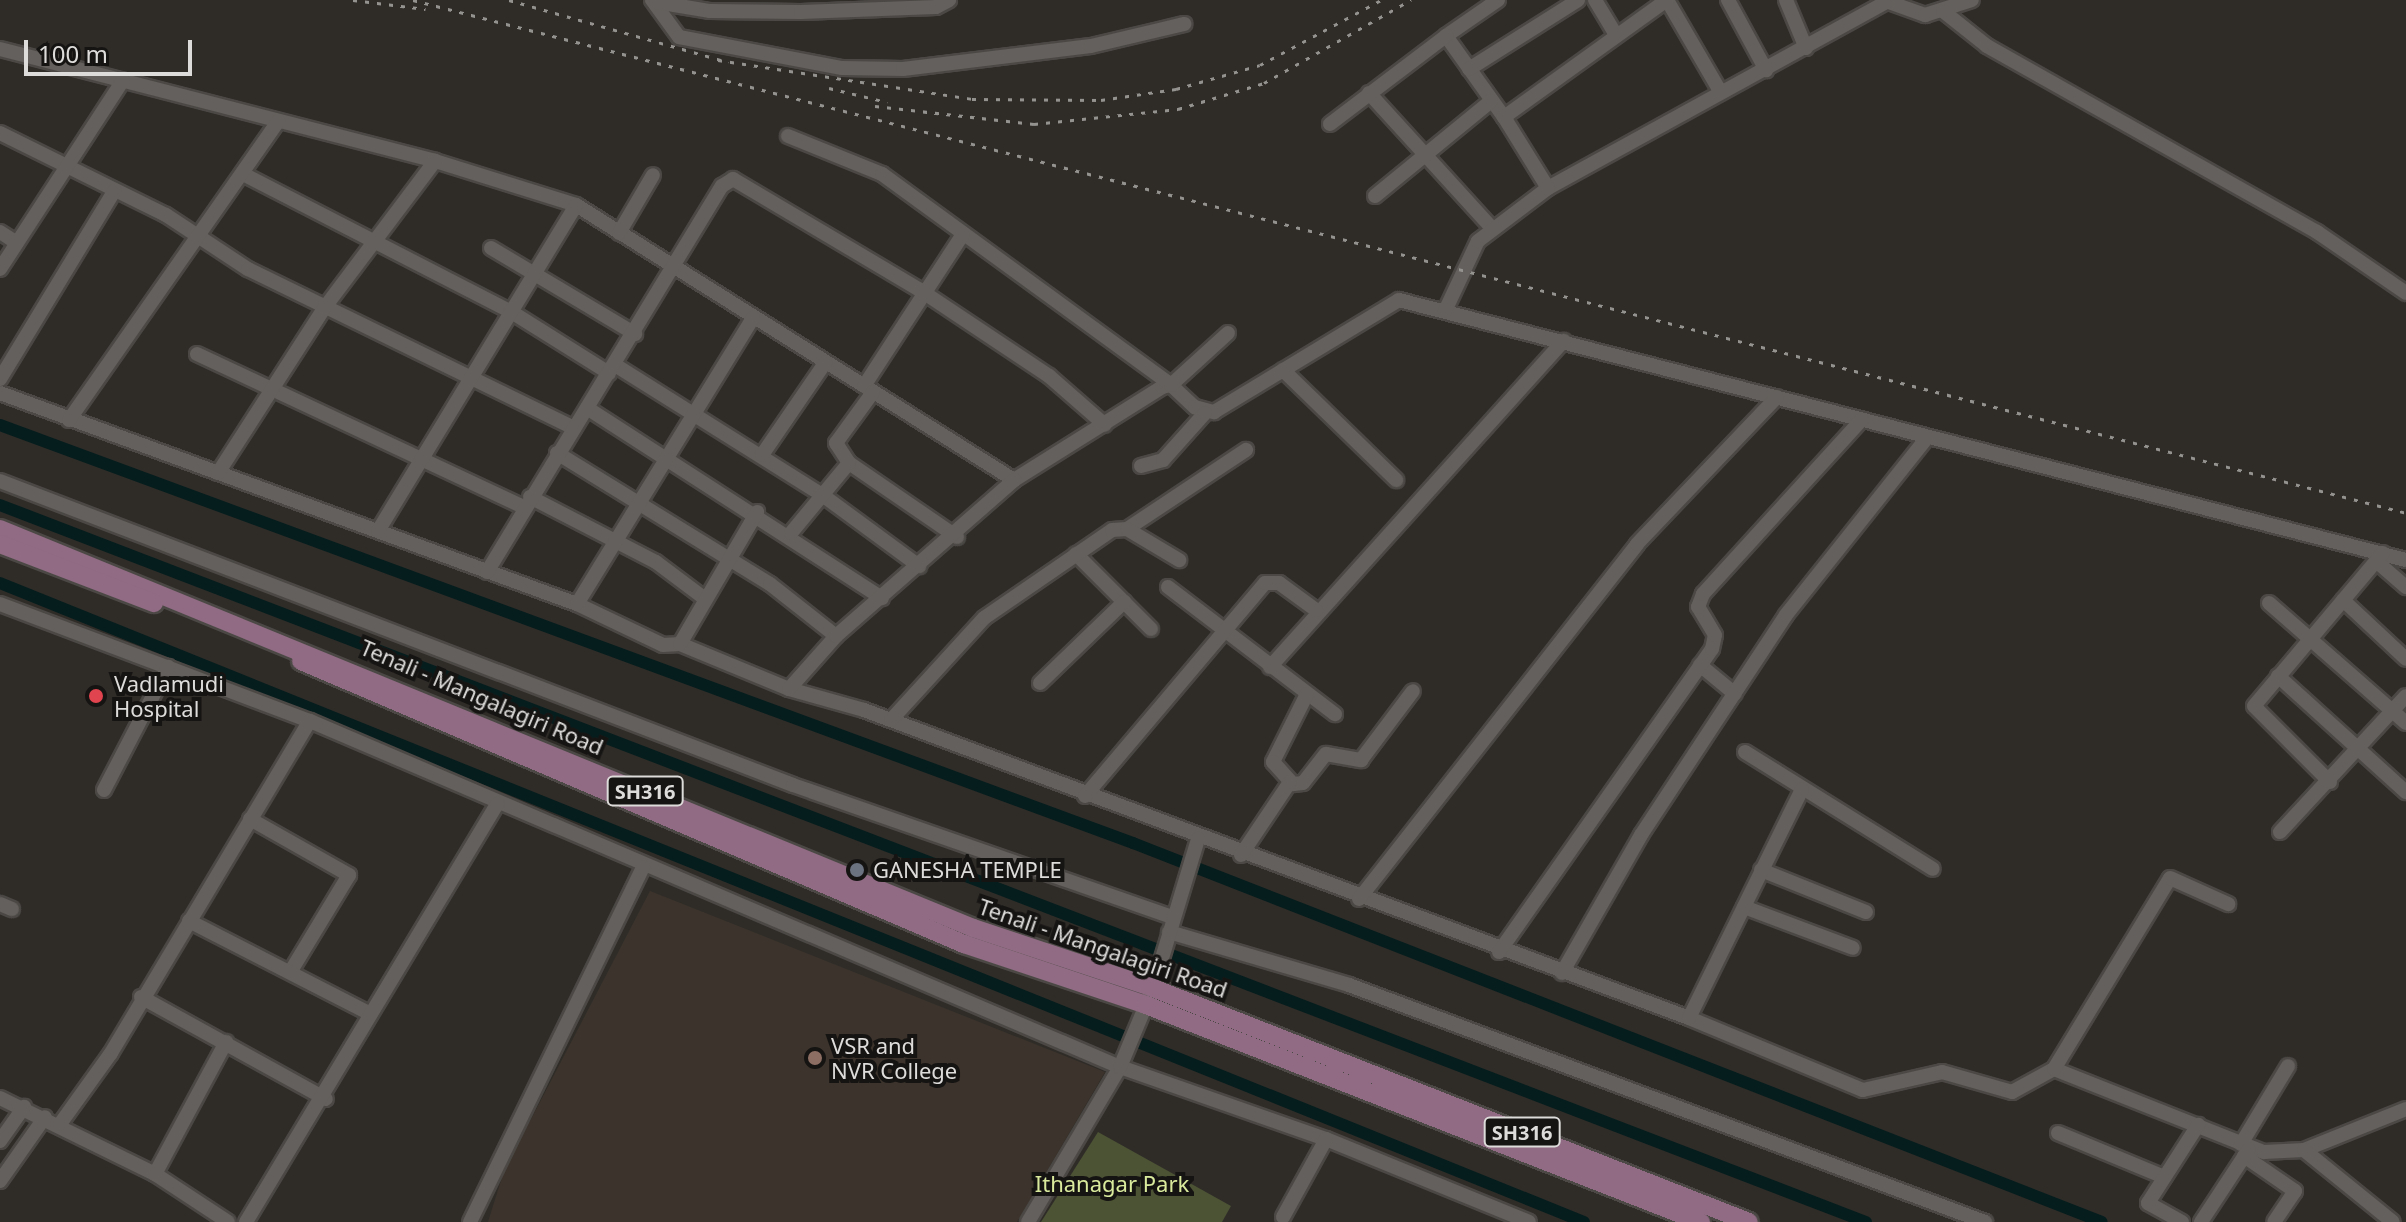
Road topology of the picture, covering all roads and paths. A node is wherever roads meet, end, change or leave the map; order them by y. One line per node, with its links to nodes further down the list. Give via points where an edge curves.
1 (949, 0): 9 (street, via 936,7 801,12 710,11)
2 (1498, 0): 14 (street)
3 (1578, 0): 17 (street)
4 (1595, 0): 13 (street)
5 (1667, 0): 13 (street); 20 (street)
6 (1728, 0): 18 (street)
7 (1786, 0): 15 (street)
8 (1972, 0): 11 (street)
9 (654, 1): 12 (street, via 679,37 842,68 903,69 1091,46)
10 (1885, 1): 11 (street, via 1925,15); 15 (street)
11 (1943, 11): 49 (street, via 1987,46 2317,232)
12 (1184, 24)
13 (1616, 35): 23 (street)
14 (1446, 36): 17 (street); 21 (street)
15 (1806, 48): 18 (street)
16 (0, 49): 19 (street)
17 (1469, 69): 22 (street)
18 (1766, 70): 20 (street)
19 (123, 80): 24 (street); 30 (street)
20 (1720, 91): 33 (street)
21 (1369, 93): 25 (street); 28 (street)
22 (1491, 101): 23 (street); 28 (street)
23 (1504, 117): 33 (street)
24 (278, 121): 29 (street); 31 (street)
25 (1330, 124)
26 (0, 133): 30 (street)
27 (788, 136): 40 (street, via 869,167)
28 (1421, 152): 35 (street); 37 (street)
29 (435, 161): 36 (street); 42 (street)
30 (65, 167): 34 (street); 43 (street)
31 (243, 174): 41 (street); 42 (street)
32 (653, 175): 39 (street)
33 (1548, 188): 37 (street)
34 (115, 190): 41 (street); 62 (street)
35 (1375, 196)
36 (576, 205): 39 (street); 47 (street)
37 (1491, 227): 52 (street)
38 (0, 232): 43 (street)
39 (619, 233): 46 (street)
40 (963, 234): 48 (street); 63 (street)
41 (202, 235): 50 (street); 72 (street)
42 (372, 242): 50 (street); 51 (street)
43 (17, 243): 45 (street)
44 (491, 248): 47 (street)
45 (0, 269)
46 (672, 269): 48 (street, via 722,186 733,179); 53 (street); 55 (street)
47 (534, 273): 51 (street); 55 (street)
48 (920, 290): 65 (street); 73 (street, via 1049,376)
49 (2406, 293)
50 (325, 307): 61 (street); 64 (street)
51 (510, 311): 59 (street); 61 (street)
52 (1445, 311): 56 (street); 60 (street, via 1399,300)
53 (753, 318): 58 (street); 69 (street)
54 (1228, 333): 63 (street)
55 (635, 334): 59 (street)
56 (1564, 341): 67 (street); 113 (street)
57 (197, 354): 64 (street)
58 (825, 363): 65 (street); 78 (street)
59 (612, 369): 68 (street); 69 (street)
60 (1283, 370): 70 (street); 85 (street)
61 (466, 377): 74 (street); 79 (street)
62 (0, 379)
63 (1171, 385): 70 (street); 73 (street)
64 (276, 388): 79 (street); 83 (street)
65 (868, 389): 81 (street, via 836,443); 84 (street)
66 (0, 393): 72 (street)
67 (1777, 397): 71 (street); 151 (street, via 1637,544)
68 (587, 408): 74 (street); 80 (street)
69 (691, 412): 78 (street); 80 (street)
70 (1205, 413): 82 (street, via 1163,460)
71 (1862, 419): 75 (street); 120 (street, via 1703,594 1698,607 1715,641)
72 (69, 420): 83 (street)
73 (1105, 425): 84 (street)
74 (574, 428): 77 (street)
75 (1927, 438): 98 (street); 128 (street, via 1792,606)
76 (1246, 450): 91 (street)
77 (557, 453): 88 (street); 89 (street)
78 (762, 455): 87 (street)
79 (424, 457): 89 (street); 92 (street)
80 (664, 459): 88 (street); 90 (street)
81 (849, 463): 87 (street); 95 (street)
82 (1141, 466)
83 (218, 473): 92 (street)
84 (1014, 480): 95 (street)
85 (1396, 480)
86 (0, 481): 156 (street)
87 (821, 494): 93 (street); 102 (street)
88 (636, 501): 96 (street); 99 (street)
89 (527, 502): 96 (street); 103 (street)
90 (757, 512): 93 (street); 99 (street)
91 (1127, 529): 97 (street, via 1112,530); 100 (street)
92 (378, 531): 103 (street)
93 (791, 533): 107 (street)
94 (1, 536): 161 (main road, Tenali - Mangalagiri Road / SH316)
95 (957, 537): 102 (street)
96 (613, 539): 106 (street); 112 (street)
97 (1076, 554): 109 (street); 132 (street, via 984,618)
98 (2380, 557): 101 (street); 105 (street); 108 (street)
99 (729, 558): 106 (street); 116 (street)
100 (1179, 560)
101 (2406, 560)
102 (919, 566): 107 (street)
103 (487, 572): 112 (street)
104 (1168, 587): 115 (street)
105 (2406, 587)
106 (704, 598): 118 (street)
107 (882, 598): 116 (street)
108 (2343, 600): 117 (street); 119 (street)
109 (1124, 602): 114 (street); 124 (street)
110 (2269, 603): 117 (street)
111 (0, 604): 121 (street)
112 (577, 604): 118 (street, via 663,645)
113 (1316, 610): 115 (street, via 1270,581); 122 (street)
114 (1151, 629)
115 (1225, 631): 122 (street); 142 (street)
116 (836, 636): 125 (street)
117 (2310, 639): 123 (street); 130 (street)
118 (680, 644): 125 (street)
119 (2406, 659)
120 (1700, 665): 128 (street); 158 (street)
121 (168, 667): 133 (street); 140 (street)
122 (1270, 667): 127 (street)
123 (2278, 676): 135 (street); 138 (street, via 2255,710)
124 (1040, 683)
125 (789, 689): 132 (street)
126 (1413, 691): 137 (street, via 1361,760 1326,754 1303,783)
127 (1307, 694): 131 (street); 137 (street, via 1273,762)
128 (1735, 694): 160 (street, via 1641,835)
129 (2406, 696): 130 (street)
130 (2393, 712): 134 (street); 135 (street)
131 (1335, 714)
132 (891, 720): 142 (street)
133 (310, 721): 143 (street); 144 (street)
134 (2406, 723)
135 (2361, 751): 138 (street); 141 (street)
136 (1745, 752): 139 (street)
137 (1290, 782): 147 (street)
138 (2330, 782): 145 (street)
139 (1802, 789): 149 (street); 150 (street)
140 (104, 790)
141 (2406, 792)
142 (1085, 796): 146 (street)
143 (497, 804): 148 (street); 163 (street)
144 (250, 819): 155 (street); 159 (street, via 349,875)
145 (2280, 832)
146 (1198, 839): 147 (street); 156 (street)
147 (1241, 855): 151 (street)
148 (643, 867): 166 (street); 187 (street)
149 (1933, 869)
150 (1761, 870): 153 (street); 154 (street)
151 (1359, 899): 158 (street)
152 (2228, 904): 168 (street, via 2170,878)
153 (1744, 907): 157 (street); 164 (street)
154 (1866, 912)
155 (189, 921): 159 (street); 162 (street)
156 (1169, 932): 161 (street); 192 (street, via 1349,985)
157 (1853, 948)
158 (1499, 952): 160 (street)
159 (292, 969): 163 (street)
160 (1562, 973): 164 (street)
161 (1149, 996): 166 (street); 190 (main road, Tenali - Mangalagiri Road / SH316); 191 (main road, Tenali - Mangalagiri Road / SH316)
162 (141, 997): 165 (street); 174 (street)
163 (371, 1014): 170 (street)
164 (1689, 1018): 168 (street, via 1863,1090 1942,1072 2012,1092)
165 (226, 1042): 170 (street); 181 (street)
166 (1122, 1062): 177 (street); 188 (street)
167 (2288, 1066): 179 (street)
168 (2054, 1069): 175 (street)
169 (0, 1098): 171 (street)
170 (326, 1099): 186 (street)
171 (24, 1107): 173 (street); 178 (street)
172 (2406, 1109): 180 (street)
173 (45, 1117): 174 (street); 183 (street)
174 (60, 1124): 181 (street)
175 (2198, 1125): 179 (street); 182 (street)
176 (2058, 1133): 182 (street)
177 (1326, 1139): 184 (street); 189 (street)
178 (0, 1141)
179 (2245, 1149): 180 (street); 194 (street); 195 (street, via 2295,1191)
180 (2304, 1150): 196 (street)
181 (155, 1174): 185 (street)
182 (2164, 1177): 193 (street, via 2149,1207)
183 (0, 1181)
184 (1283, 1217)
185 (228, 1222)
186 (246, 1222)
187 (470, 1222)
188 (1028, 1222)
189 (1529, 1222)
190 (1701, 1222)
191 (1749, 1222)
192 (1985, 1222)
193 (2182, 1222)
194 (2201, 1222)
195 (2274, 1222)
196 (2393, 1222)

